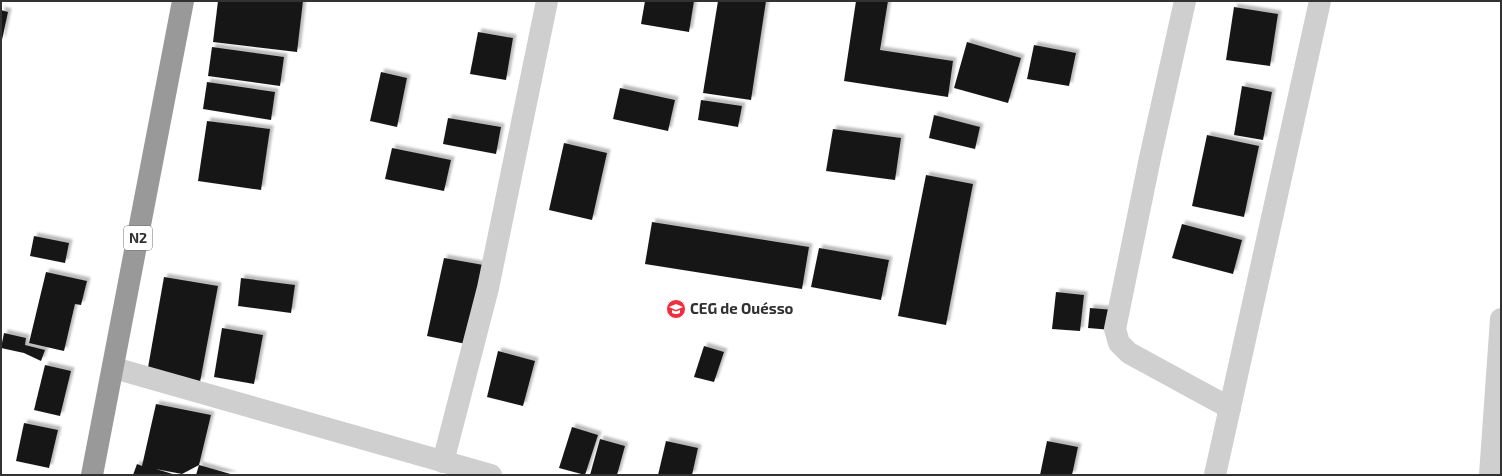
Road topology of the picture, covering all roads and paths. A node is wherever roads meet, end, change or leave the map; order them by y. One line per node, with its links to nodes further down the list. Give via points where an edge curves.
1 (183, 1): 6 (highway, N2)
2 (547, 1): 8 (street, via 488,288)
3 (1185, 1): 7 (street, via 1115,329 1119,343 1129,353)
4 (1320, 1): 7 (street)
5 (1501, 319): 12 (street)
6 (114, 368): 8 (street); 9 (highway, N2)
7 (1230, 408): 11 (street)
8 (443, 462): 10 (street)
9 (92, 475)
10 (491, 475)
11 (1215, 475)
12 (1490, 475)

